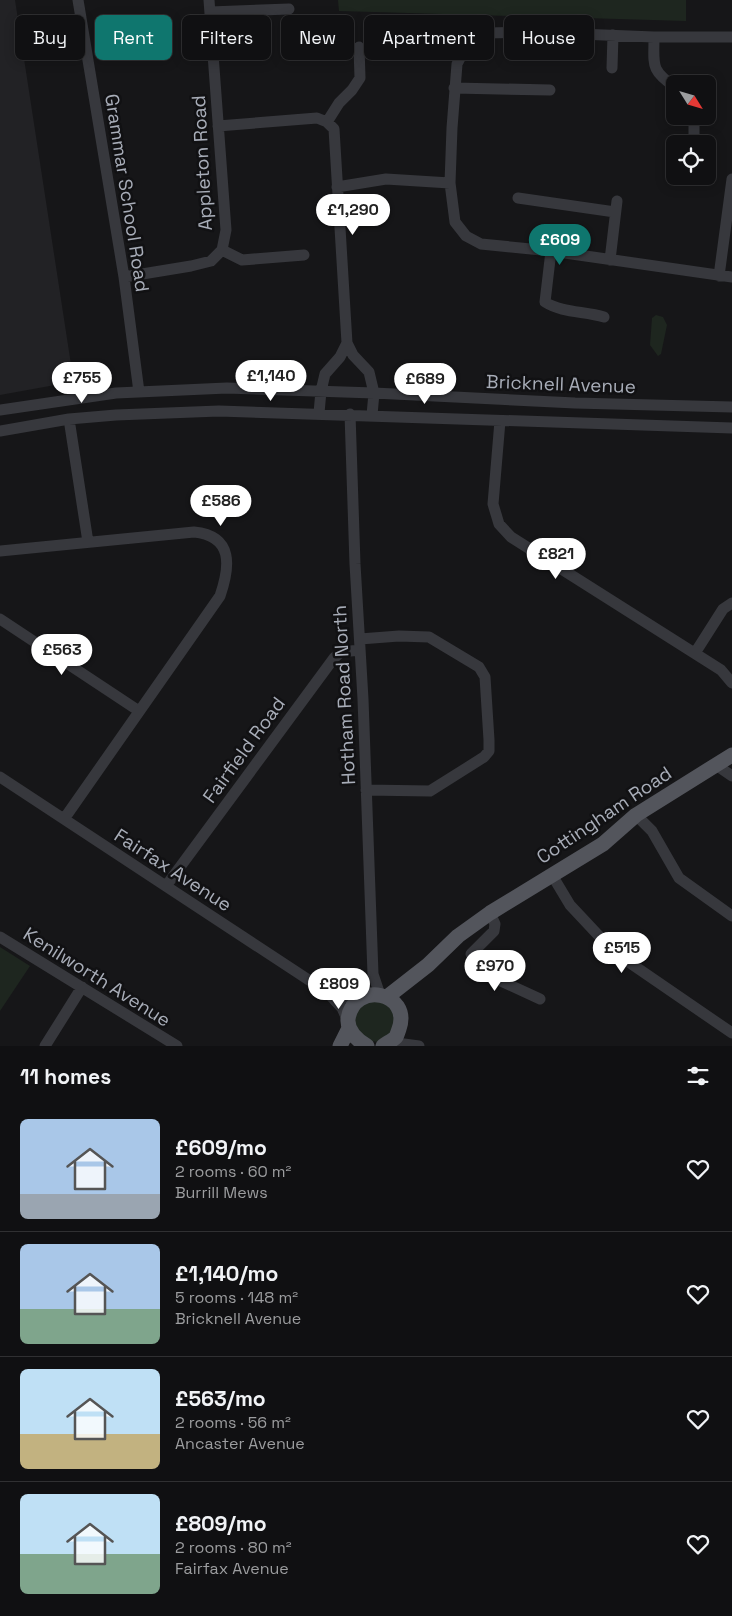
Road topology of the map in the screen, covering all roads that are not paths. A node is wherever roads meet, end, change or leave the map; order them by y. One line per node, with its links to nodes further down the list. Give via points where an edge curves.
1 (78, 0): 23 (street, Grammar School Road)
2 (209, 6): 3 (street); 12 (street, Appleton Road)
3 (289, 10)
4 (613, 35): 5 (street); 8 (street); 10 (street, via 487,33 466,47 456,64)
5 (654, 37): 6 (street); 9 (street, via 654,64)
6 (732, 37)
7 (359, 47): 13 (street, via 360,78 340,103)
8 (612, 68)
9 (666, 80)
10 (454, 88): 11 (street); 15 (street)
11 (550, 90)
12 (218, 126): 13 (street, via 317,118); 18 (street, Appleton Road, via 226,230)
13 (331, 126): 16 (street)
14 (732, 179): 22 (street)
15 (450, 183): 16 (street, via 386,180); 19 (street, via 455,222 466,236 481,244)
16 (337, 186): 26 (street)
17 (518, 198): 21 (street, via 616,206)
18 (222, 250): 20 (street, via 242,260); 23 (street, Appleton Road, via 211,261)
19 (551, 251): 21 (street); 25 (street, via 545,302 554,308)
20 (304, 255)
21 (610, 260): 22 (street)
22 (719, 276): 24 (street)
23 (124, 277): 28 (street, Grammar School Road)
24 (732, 277)
25 (604, 318)
26 (347, 343): 27 (street, via 325,374); 29 (street, via 369,372)
27 (321, 391): 28 (street, Bricknell Avenue, via 227,388); 29 (street, Bricknell Avenue); 32 (street)
28 (140, 392): 31 (street, Bricknell Avenue)
29 (374, 393): 30 (street, Bricknell Avenue, via 575,404); 34 (street)
30 (732, 407)
31 (0, 410)
32 (320, 413): 33 (street, Bricknell Avenue); 35 (street, Bricknell Avenue, via 219,411)
33 (350, 414): 34 (street, Bricknell Avenue); 43 (street, Hotham Road North)
34 (372, 415): 36 (street, Bricknell Avenue)
35 (69, 419): 38 (street, Bricknell Avenue); 39 (street)
36 (500, 421): 37 (street, Bricknell Avenue); 44 (street, via 493,504 499,524 511,536)
37 (732, 428)
38 (0, 431)
39 (88, 542): 40 (street); 46 (street, via 194,532 206,533 224,548 227,575 220,596)
40 (0, 552)
41 (732, 603): 44 (street, via 724,609)
42 (0, 619): 46 (street)
43 (360, 644): 51 (street, Hotham Road North); 51 (street, via 399,636 429,637 479,667 485,678 489,740 489,751 484,757 430,791); 55 (street, Fairfield Road, via 334,658)
44 (695, 653): 45 (street, via 722,670)
45 (732, 683)
46 (139, 711): 53 (street)
47 (732, 755): 48 (main road, Cottingham Road)
48 (716, 765): 49 (street); 52 (main road, Cottingham Road)
49 (732, 776)
50 (0, 777): 53 (street, Fairfax Avenue)
51 (366, 790): 62 (street, Hotham Road North)
52 (636, 815): 54 (main road, Cottingham Road, via 604,844); 57 (street, via 652,831 679,878)
53 (64, 820): 55 (street, Fairfax Avenue)
54 (552, 875): 56 (main road, Cottingham Road); 66 (street, via 570,905 614,952)
55 (166, 886): 61 (street, Fairfax Avenue)
56 (490, 913): 59 (main road, Cottingham Road, via 458,936); 63 (street, via 494,931 471,954 503,982)
57 (732, 916)
58 (0, 937): 60 (street, Kenilworth Avenue)
59 (428, 965): 62 (main road, Cottingham Road); 64 (main road, Cottingham Road, via 408,992)
60 (82, 988): 67 (street); 68 (street, Kenilworth Avenue)
61 (327, 992): 62 (street, Fairfax Avenue, via 341,997); 65 (street, Fairfax Avenue, via 342,1008)
62 (373, 997): 64 (main road, via 395,1003); 65 (main road, via 351,1008)
63 (540, 999)
64 (400, 1016): 71 (main road, Cottingham Road, via 396,1037); 72 (street, via 407,1034)
65 (348, 1024): 69 (main road); 70 (main road, via 356,1040)
66 (732, 1033)
67 (46, 1046)
68 (177, 1046)
69 (340, 1046)
70 (367, 1046)
71 (384, 1046): 72 (street)
72 (419, 1046)

